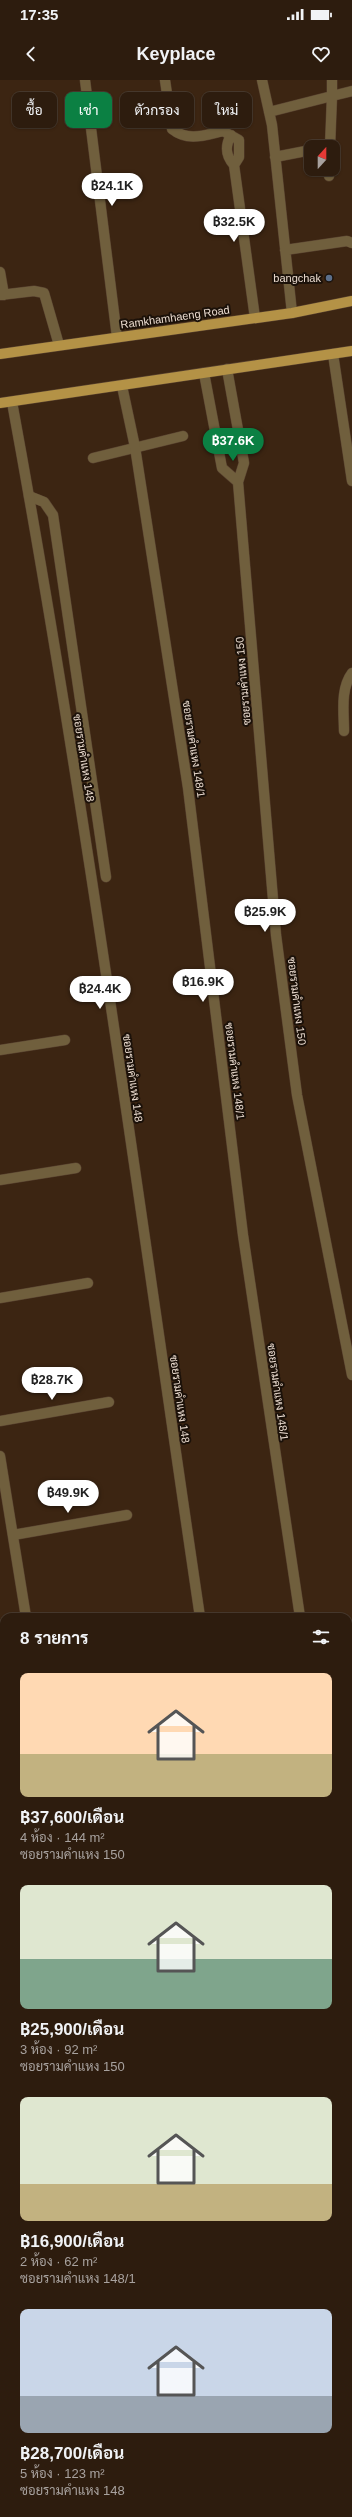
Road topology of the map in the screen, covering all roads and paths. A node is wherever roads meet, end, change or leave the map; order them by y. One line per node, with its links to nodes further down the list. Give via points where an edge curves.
1 (85, 80): 18 (street)
2 (165, 80): 17 (street, via 172,129 179,135 194,137 223,131 239,140 239,157 234,165)
3 (262, 80): 7 (street)
4 (332, 80): 6 (street)
5 (352, 90): 6 (street)
6 (332, 96): 7 (street); 8 (street)
7 (269, 112): 10 (street)
8 (328, 140)
9 (304, 151): 10 (street)
10 (275, 157): 12 (street)
11 (352, 243): 12 (street, via 346,241)
12 (285, 250): 16 (street)
13 (0, 272): 14 (street)
14 (2, 295): 19 (street, via 34,291 44,293)
15 (352, 301): 16 (main road, Ramkhamhaeng Road)
16 (292, 313): 17 (main road, Ramkhamhaeng Road)
17 (256, 318): 18 (main road, Ramkhamhaeng Road)
18 (117, 337): 19 (main road, Ramkhamhaeng Road)
19 (59, 346): 21 (main road, Ramkhamhaeng Road)
20 (352, 351): 22 (main road)
21 (0, 354)
22 (333, 354): 23 (main road); 31 (street)
23 (227, 369): 24 (main road); 32 (street, ซอยรามคำแหง 150, via 244,463)
24 (204, 373): 25 (main road); 32 (street, via 222,468)
25 (122, 386): 26 (main road); 29 (street, ซอยรามคำแหง 148/1)
26 (12, 402): 27 (main road); 33 (street, ซอยรามคำแหง 148)
27 (0, 403)
28 (184, 436): 29 (street)
29 (135, 447): 30 (street); 51 (street, ซอยรามคำแหง 148/1, via 188,788 243,1235)
30 (93, 458)
31 (352, 481)
32 (238, 482): 43 (street, ซอยรามคำแหง 150, via 279,958 297,1095)
33 (30, 496): 36 (street, via 44,502 53,515); 50 (street, ซอยรามคำแหง 148, via 93,889)
34 (352, 673): 35 (street, via 345,686)
35 (344, 731)
36 (106, 877)
37 (65, 1040): 38 (street)
38 (0, 1050)
39 (76, 1168): 40 (street)
40 (0, 1180)
41 (88, 1283): 42 (street)
42 (0, 1298)
43 (352, 1375)
44 (109, 1402): 45 (street)
45 (0, 1421)
46 (0, 1456): 48 (street)
47 (127, 1515): 48 (street)
48 (13, 1534): 49 (street)
49 (25, 1613)
50 (199, 1613)
51 (299, 1613)

